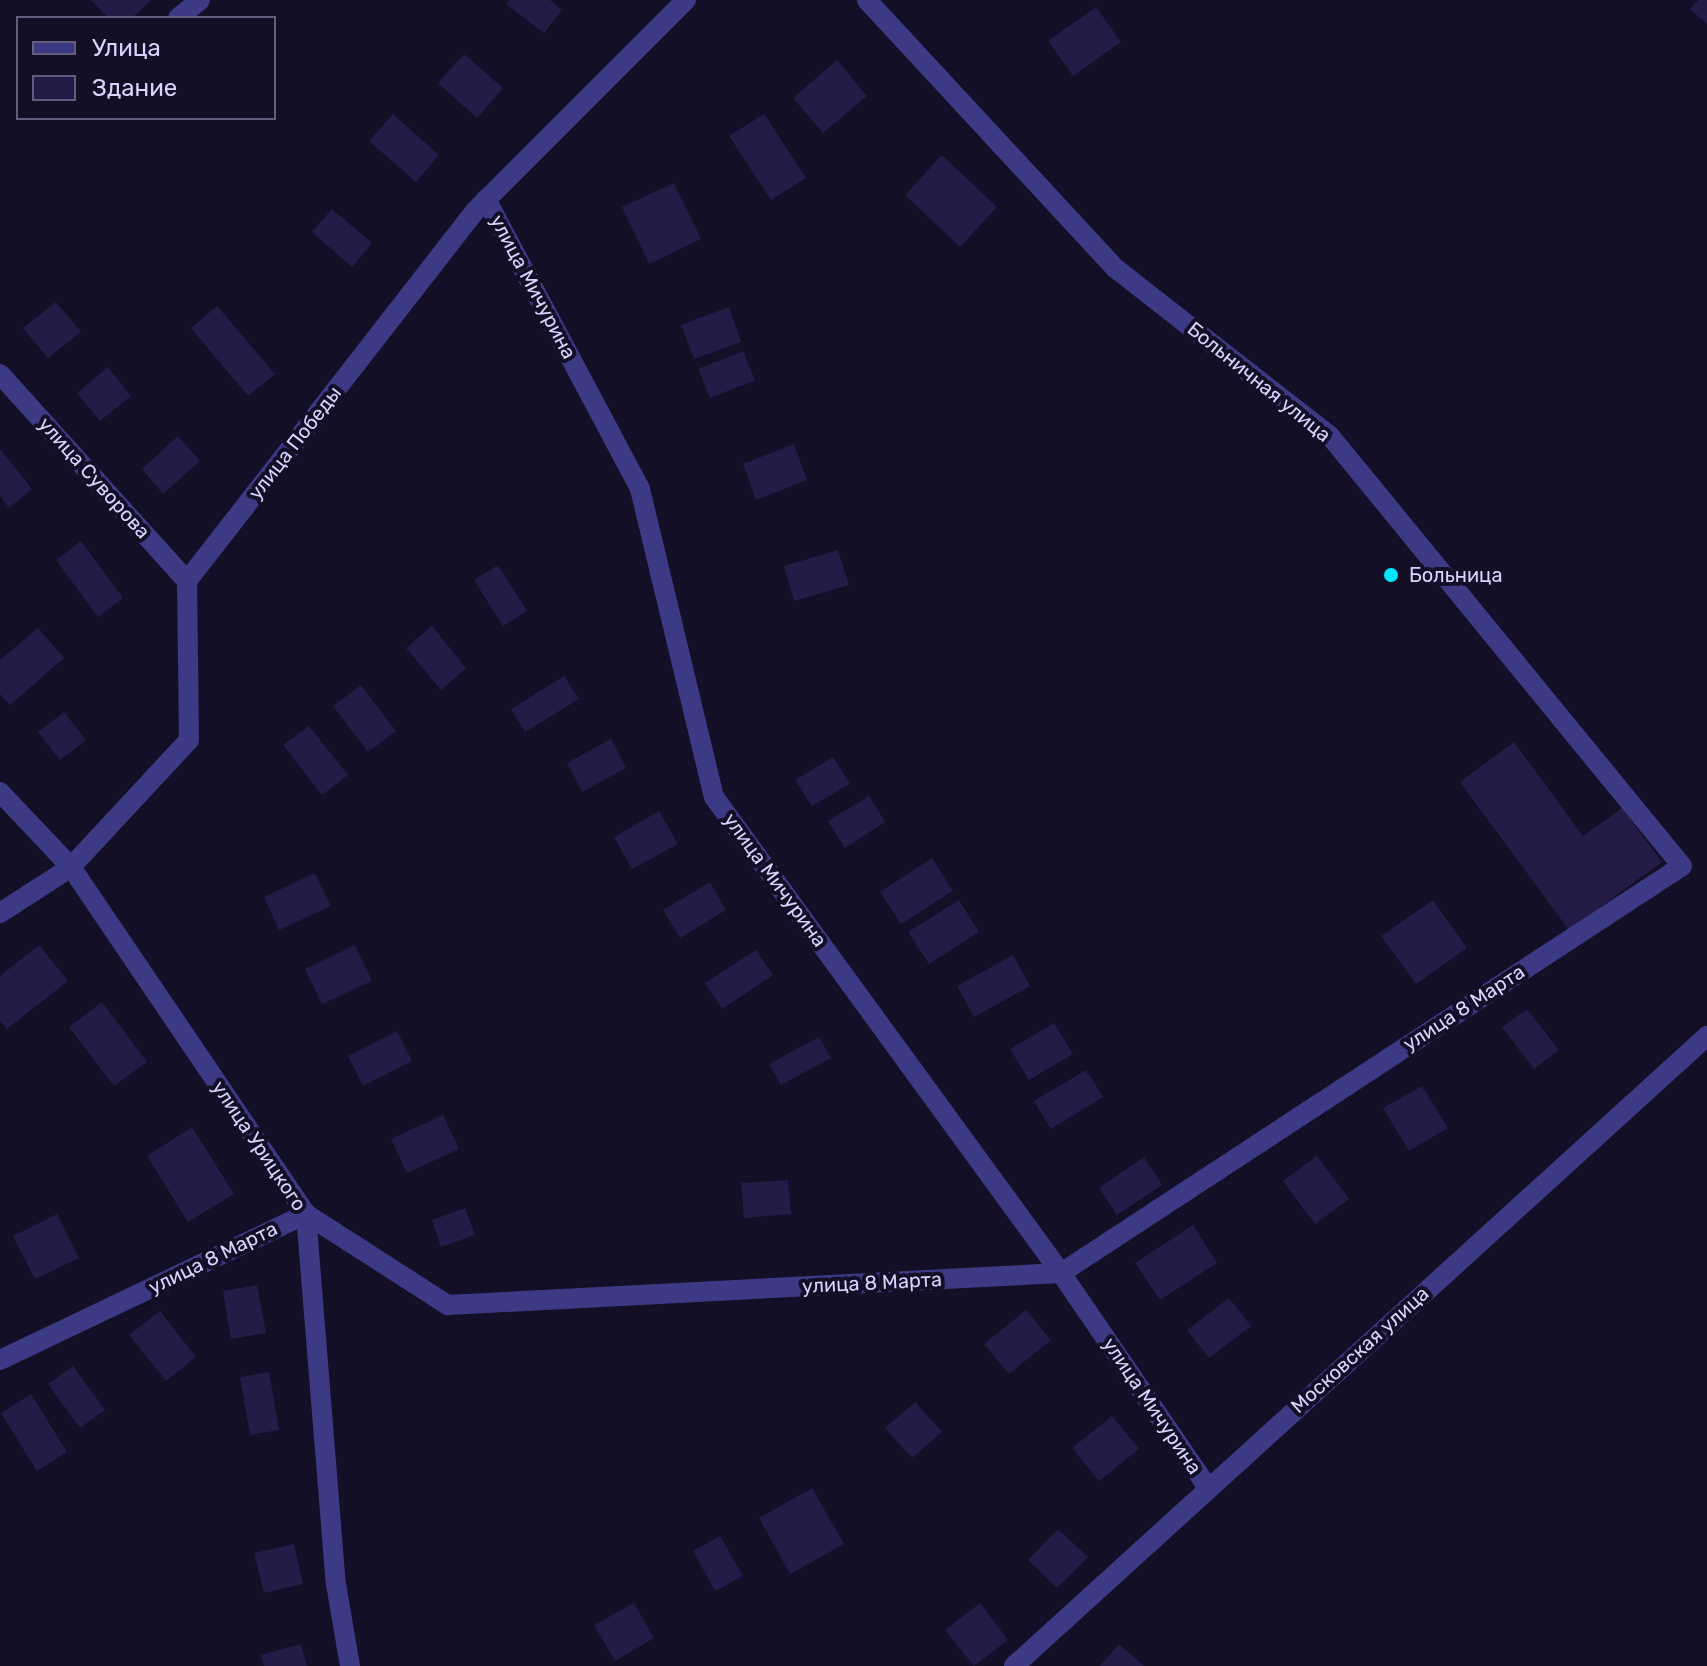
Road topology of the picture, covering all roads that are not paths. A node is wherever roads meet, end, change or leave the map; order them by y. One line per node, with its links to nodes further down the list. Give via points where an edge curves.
1 (200, 0): 4 (street)
2 (686, 0): 5 (street, улица Победы)
3 (867, 0): 9 (street, Больничная улица, via 1115,268 1330,436)
4 (180, 16)
5 (486, 199): 7 (street, улица Победы); 14 (street, улица Мичурина, via 640,489 714,797)
6 (0, 374): 7 (street, улица Суворова)
7 (187, 581): 10 (street, via 189,740)
8 (0, 792): 10 (street, улица Урицкого)
9 (1682, 866): 14 (street, улица 8 Марта)
10 (71, 867): 11 (street); 13 (street, улица Урицкого)
11 (0, 913)
12 (1707, 1036): 16 (street, Московская улица)
13 (306, 1214): 14 (street, улица 8 Марта, via 448,1305); 15 (street, улица 8 Марта); 17 (street, улица Урицкого, via 336,1584)
14 (1061, 1273): 16 (street, улица Мичурина)
15 (0, 1360)
16 (1208, 1488): 18 (street, Московская улица)
17 (350, 1666)
18 (1014, 1666)

